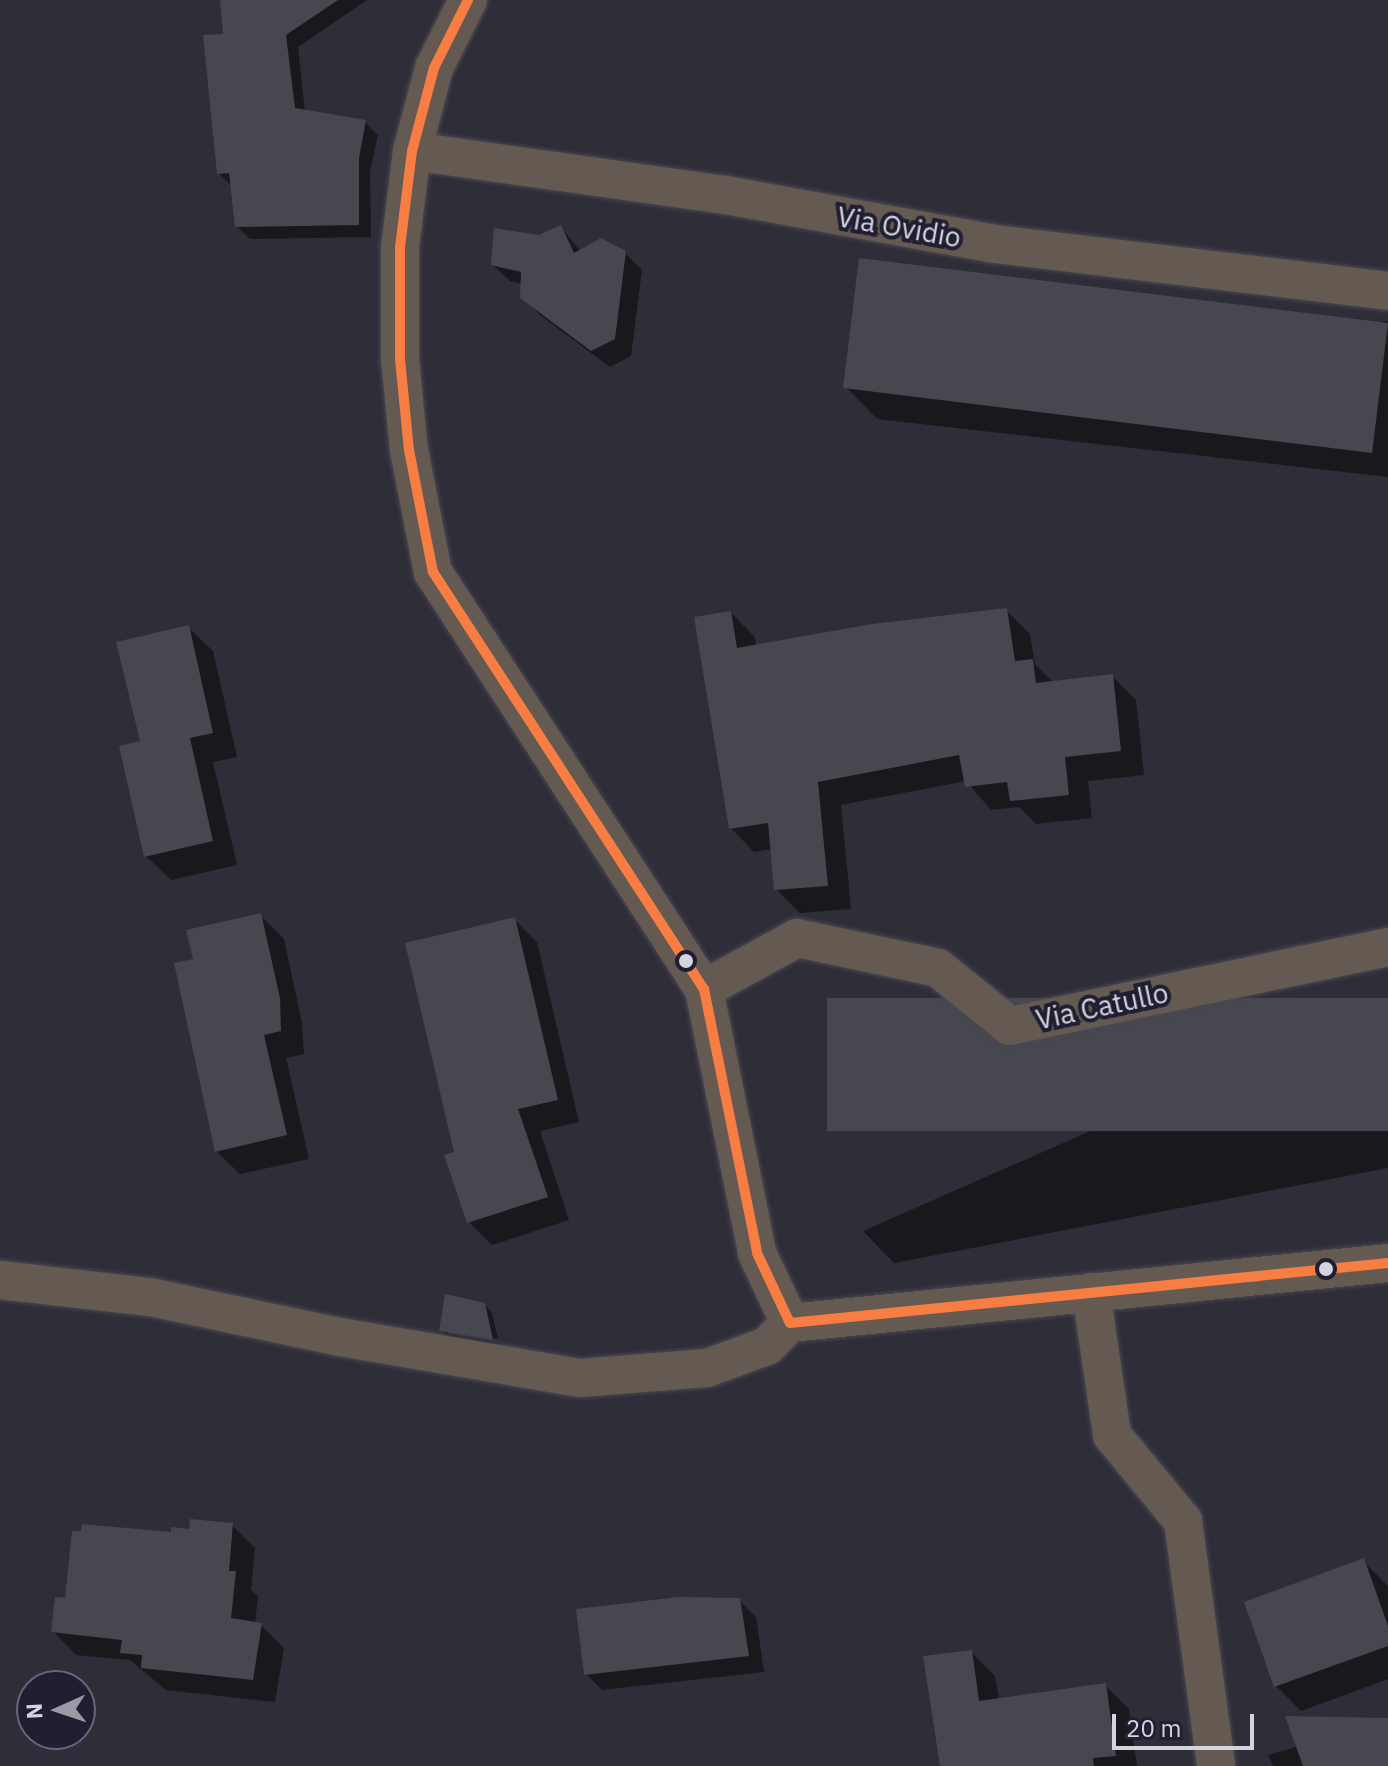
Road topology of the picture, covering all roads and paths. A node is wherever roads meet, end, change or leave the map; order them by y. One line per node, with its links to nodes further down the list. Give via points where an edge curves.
1 (468, 0): 2 (street, via 434,68)
2 (412, 151): 3 (street, Via Ovidio, via 726,195 995,244); 5 (street, via 400,247 400,359 409,450 433,572)
3 (1388, 291)
4 (1388, 947): 5 (street, Via Catullo, via 1010,1026 938,968 797,938)
5 (704, 989): 9 (street, via 757,1253)
6 (1388, 1263): 8 (street)
7 (0, 1280): 9 (street, via 150,1297 340,1337 580,1378 707,1368 767,1346)
8 (1091, 1292): 9 (street); 10 (street, via 1112,1435 1183,1521)
9 (790, 1323)
10 (1216, 1766)

